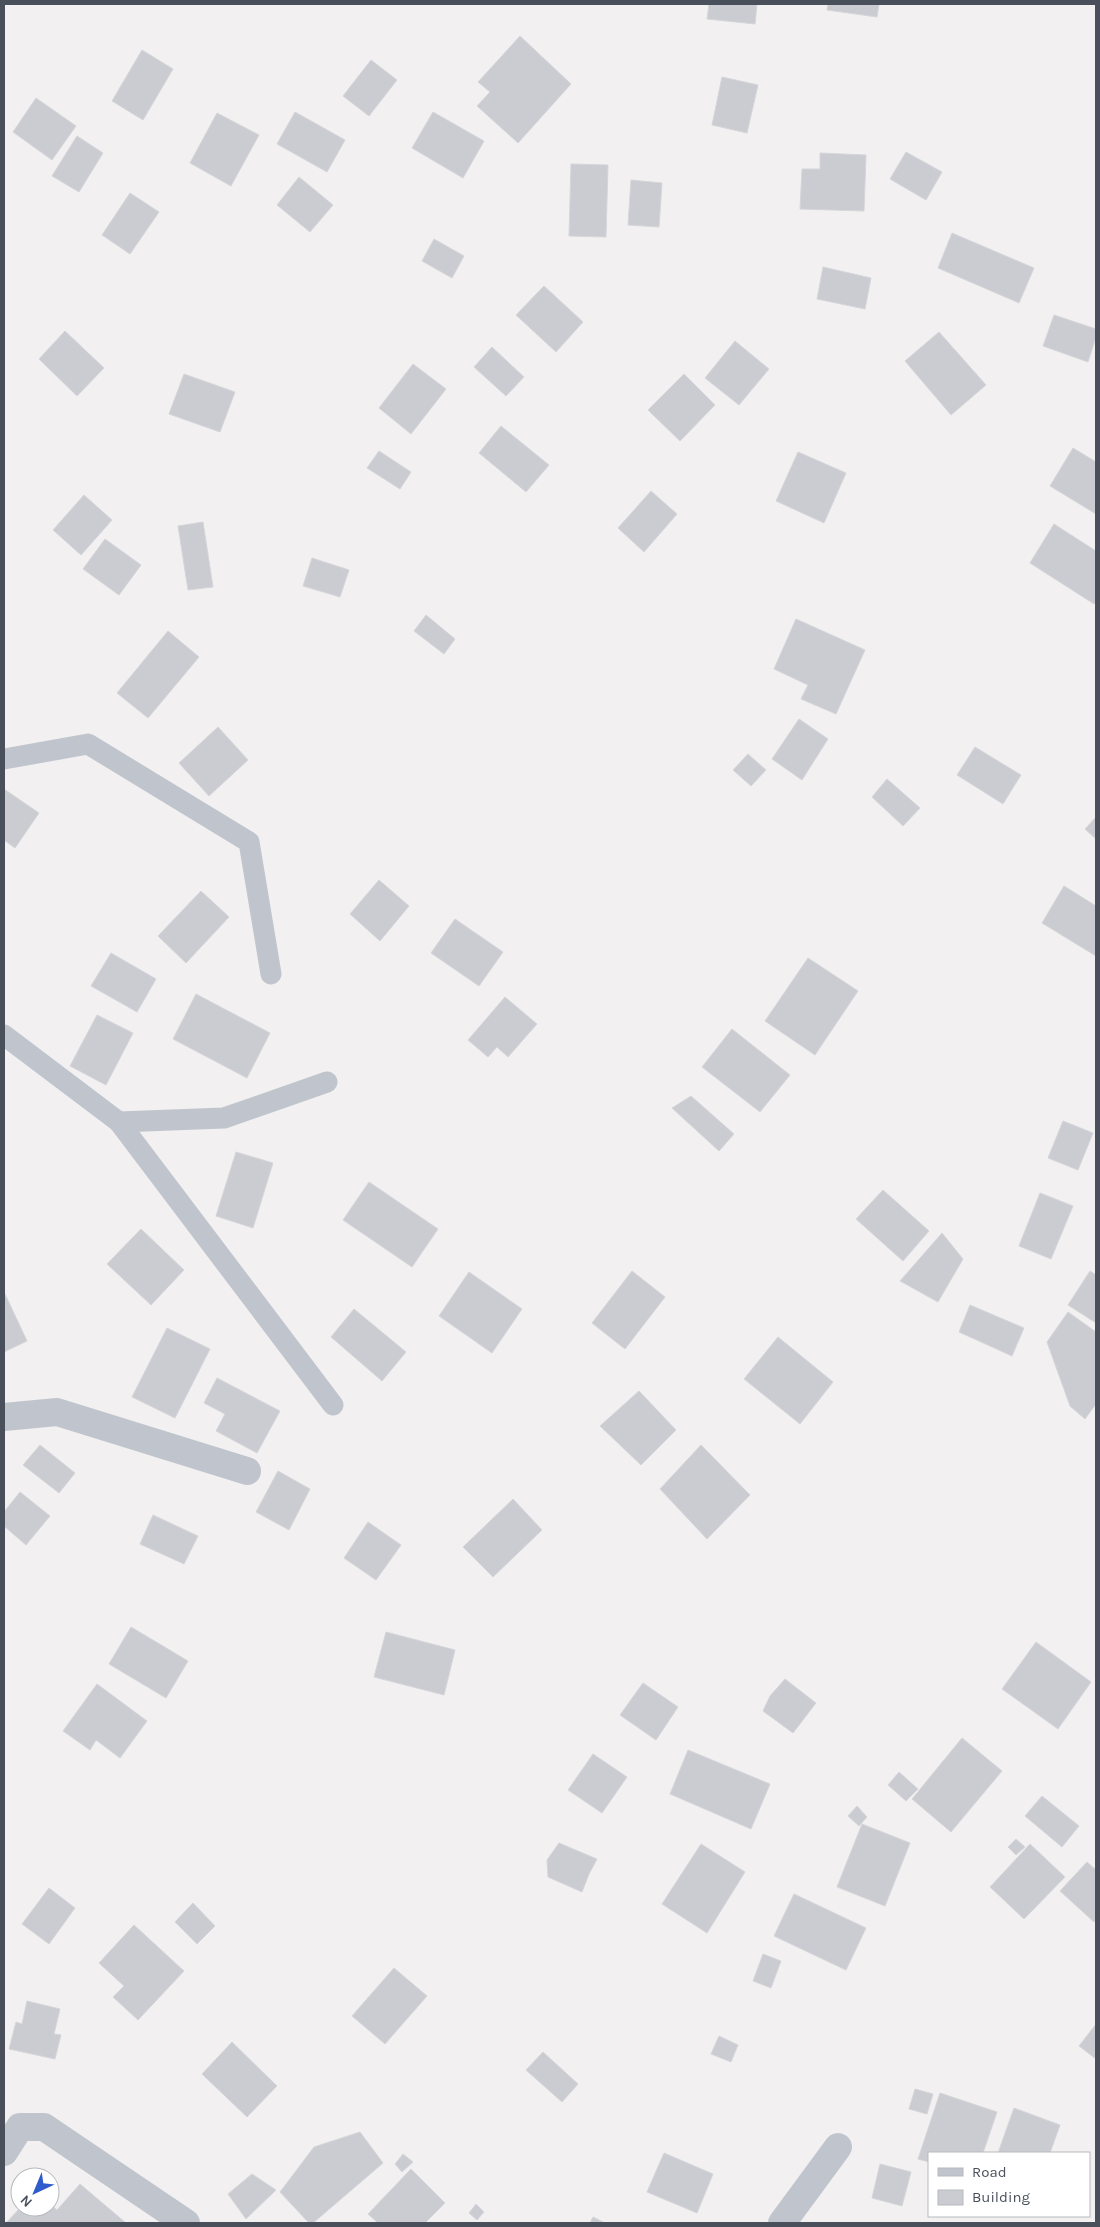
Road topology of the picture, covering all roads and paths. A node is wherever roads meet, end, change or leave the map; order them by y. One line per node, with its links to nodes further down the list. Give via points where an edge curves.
1 (4, 760): 2 (lane, via 88,744 249,842)
2 (271, 974)
3 (4, 1036): 5 (lane)
4 (326, 1082): 5 (lane, via 224,1118)
5 (119, 1122): 6 (lane)
6 (333, 1405)
7 (4, 1417): 8 (street, via 57,1412)
8 (247, 1471)
9 (12, 2126): 11 (street); 12 (street, via 44,2127)
10 (838, 2146): 13 (street)
11 (4, 2152)
12 (186, 2223)
13 (782, 2223)

